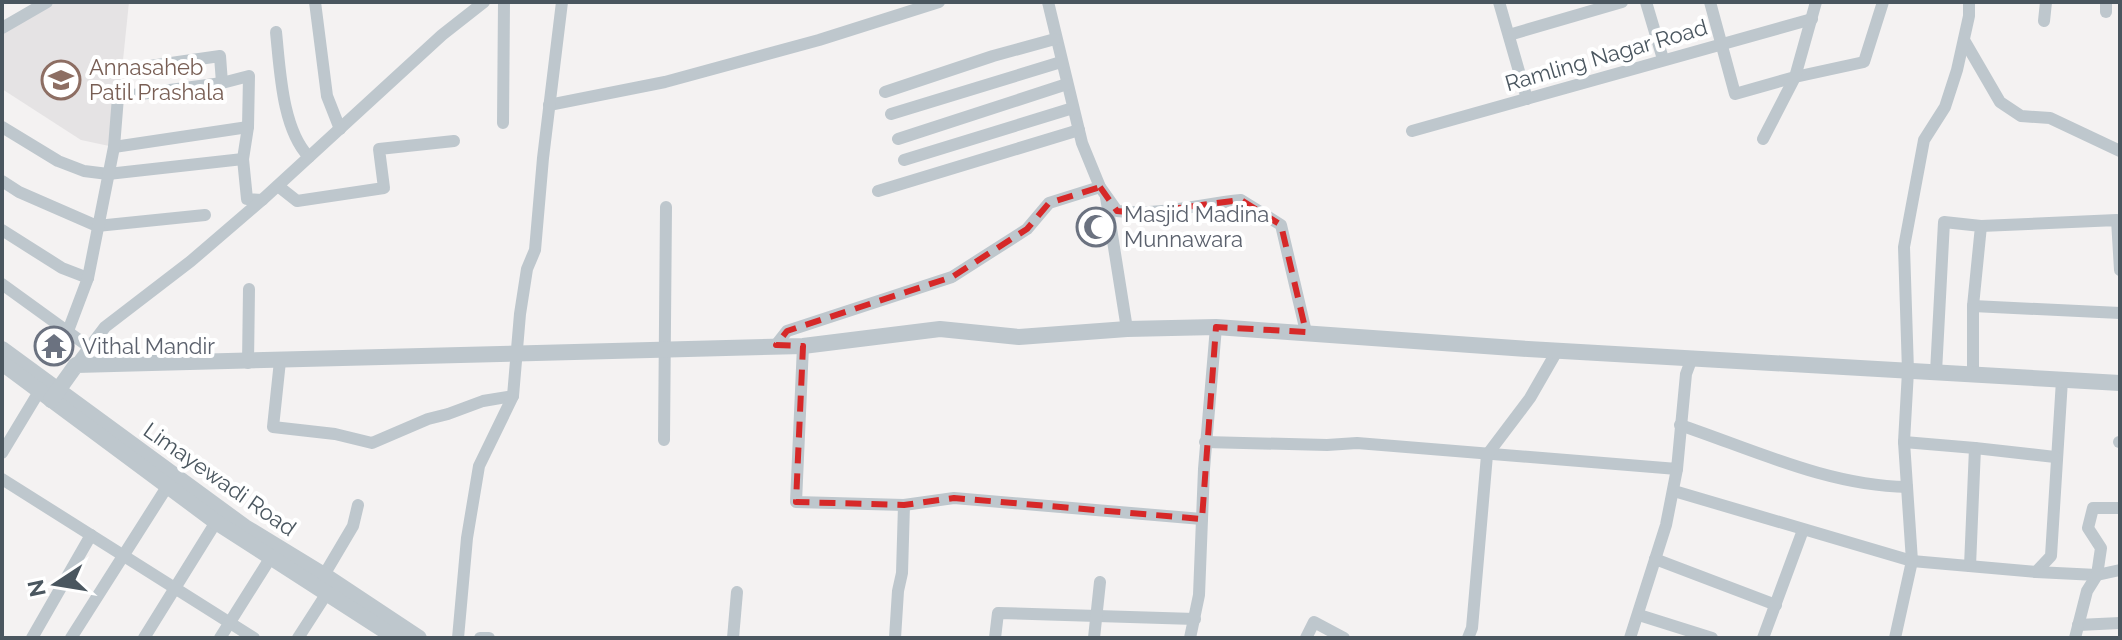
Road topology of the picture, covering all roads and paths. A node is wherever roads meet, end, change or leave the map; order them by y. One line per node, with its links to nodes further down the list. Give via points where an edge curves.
1 (47, 2): 18 (street)
2 (315, 2): 38 (street, via 327,96)
3 (484, 2): 38 (street)
4 (504, 2): 35 (street)
5 (562, 2): 32 (street)
6 (939, 2): 32 (street, via 665,82)
7 (1048, 2): 21 (street)
8 (1499, 2): 20 (street)
9 (1622, 2): 20 (street)
10 (1646, 2): 24 (street)
11 (1710, 2): 23 (street)
12 (1816, 2): 16 (street)
13 (1883, 2): 27 (street, via 1864,62)
14 (1969, 2): 22 (street)
15 (2046, 2): 17 (street)
16 (1812, 19): 23 (street, Ramling Nagar Road); 27 (street)
17 (2044, 21)
18 (2, 28)
19 (276, 32): 46 (street, via 285,100 300,148)
20 (1509, 35): 31 (street)
21 (1055, 39): 25 (street); 30 (street)
22 (1964, 40): 45 (street, via 2000,102 2021,116 2050,118); 82 (street, via 1945,107 1924,140 1904,247)
23 (1721, 43): 24 (street, Ramling Nagar Road); 27 (street, via 1735,94)
24 (1663, 59): 31 (street, Ramling Nagar Road)
25 (1061, 62): 29 (street); 34 (street)
26 (122, 70): 28 (street, via 220,56)
27 (1795, 77): 42 (street)
28 (222, 83): 37 (street, via 249,76); 44 (street, via 118,97)
29 (1067, 84): 33 (street); 41 (street)
30 (885, 92)
31 (1527, 99): 40 (street, Ramling Nagar Road)
32 (549, 105): 76 (street, via 535,250 527,269)
33 (1073, 108): 39 (street); 48 (street)
34 (891, 114)
35 (503, 123)
36 (2, 127): 49 (street, via 58,161)
37 (248, 127): 44 (street); 47 (street)
38 (340, 129): 46 (street)
39 (1079, 130): 52 (street); 53 (street)
40 (1412, 131)
41 (898, 139)
42 (1763, 139)
43 (454, 141): 51 (street, via 379,149 384,188 297,201)
44 (114, 147): 49 (street)
45 (2120, 151)
46 (309, 157): 51 (street)
47 (243, 159): 49 (street); 54 (street, via 247,199)
48 (904, 160)
49 (108, 174): 57 (street)
50 (2, 181): 57 (street)
51 (278, 186): 54 (street)
52 (1103, 190): 67 (street); 69 (street, via 1117,211 1177,211 1241,200 1281,225); 70 (street, via 1049,203 1027,229 952,277 787,331)
53 (878, 191)
54 (262, 200): 72 (street, via 105,327)
55 (666, 207): 73 (street)
56 (205, 215): 57 (street)
57 (97, 226): 61 (street)
58 (1981, 226): 60 (street, via 2117,220); 64 (street); 83 (street, via 1944,222)
59 (2, 230): 61 (street)
60 (2120, 270)
61 (88, 278): 68 (street)
62 (2, 284): 68 (street)
63 (249, 289): 80 (street)
64 (1973, 306): 65 (street); 84 (street)
65 (2120, 313)
66 (1216, 327): 67 (street); 69 (street); 91 (street)
67 (1127, 329): 71 (street, via 1019,337 940,329)
68 (68, 331): 72 (street)
69 (1306, 332): 75 (street)
70 (776, 345): 71 (street); 73 (street)
71 (803, 346): 103 (street, via 796,502)
72 (89, 347): 81 (street)
73 (664, 348): 76 (street); 90 (street)
74 (2, 349): 87 (street, Limayewadi Road)
75 (1557, 351): 77 (street); 95 (street)
76 (515, 352): 78 (street); 88 (street)
77 (1692, 358): 82 (street); 89 (street)
78 (280, 361): 80 (street); 88 (street, via 273,427 372,443 428,419)
79 (2, 363): 87 (street, Limayewadi Road)
80 (248, 363): 81 (street)
81 (76, 365): 87 (street)
82 (1908, 371): 83 (street); 92 (street)
83 (1936, 372): 84 (street)
84 (1973, 374): 85 (street)
85 (2062, 380): 86 (street); 96 (street)
86 (2120, 383)
87 (50, 393): 94 (street); 99 (street, Limayewadi Road)
88 (513, 396): 138 (street, via 479,466)
89 (1680, 425): 97 (street); 100 (street, via 1840,480)
90 (664, 440)
91 (1205, 442): 95 (street, via 1357,443); 105 (street)
92 (1904, 442): 93 (street); 100 (street)
93 (1975, 448): 96 (street); 113 (street)
94 (2, 453)
95 (1487, 455): 97 (street); 148 (street)
96 (2055, 457): 115 (street, via 2051,556)
97 (1677, 469): 101 (street)
98 (2, 479): 108 (street)
99 (170, 481): 106 (street, Limayewadi Road); 109 (street); 116 (street, Limayewadi Road)
100 (1907, 487): 112 (street)
101 (1674, 491): 107 (street); 111 (street)
102 (358, 505): 116 (street, via 353,526)
103 (904, 505): 105 (street, via 954,498); 142 (street)
104 (2120, 508): 117 (street, via 2093,508 2088,528 2101,548)
105 (1202, 519): 125 (street)
106 (216, 522): 110 (street, Limayewadi Road); 119 (street)
107 (1803, 530): 112 (street); 122 (street)
108 (91, 535): 109 (street); 130 (street)
109 (122, 555): 119 (street); 131 (street)
110 (271, 557): 121 (street, Limayewadi Road); 126 (street)
111 (1655, 559): 122 (street); 124 (street)
112 (1912, 561): 113 (street); 152 (street)
113 (1970, 566): 115 (street)
114 (2120, 570): 117 (street)
115 (2036, 572): 117 (street)
116 (324, 575): 137 (street, Limayewadi Road)
117 (2097, 575): 128 (street)
118 (1100, 582): 123 (street)
119 (173, 588): 126 (street); 132 (street)
120 (737, 592): 141 (street)
121 (327, 593): 129 (street, Limayewadi Road); 135 (street)
122 (1776, 605): 151 (street)
123 (1096, 615): 125 (street); 143 (street, via 998,613); 144 (street)
124 (1639, 615): 149 (street); 150 (street)
125 (1195, 619): 145 (street)
126 (229, 622): 133 (street); 134 (street)
127 (2120, 623): 128 (street)
128 (2078, 625): 153 (street)
129 (377, 633): 136 (street, Limayewadi Road)
130 (32, 638)
131 (71, 638)
132 (144, 638)
133 (220, 638)
134 (254, 638)
135 (298, 638)
136 (396, 638)
137 (419, 638)
138 (458, 638)
139 (480, 638): 140 (street)
140 (489, 638)
141 (733, 638)
142 (895, 638)
143 (995, 638)
144 (1094, 638)
145 (1190, 638)
146 (1306, 638): 147 (street, via 1314,622)
147 (1344, 638)
148 (1468, 638)
149 (1630, 638)
150 (1712, 638)
151 (1763, 638)
152 (1895, 638)
153 (2075, 638)

